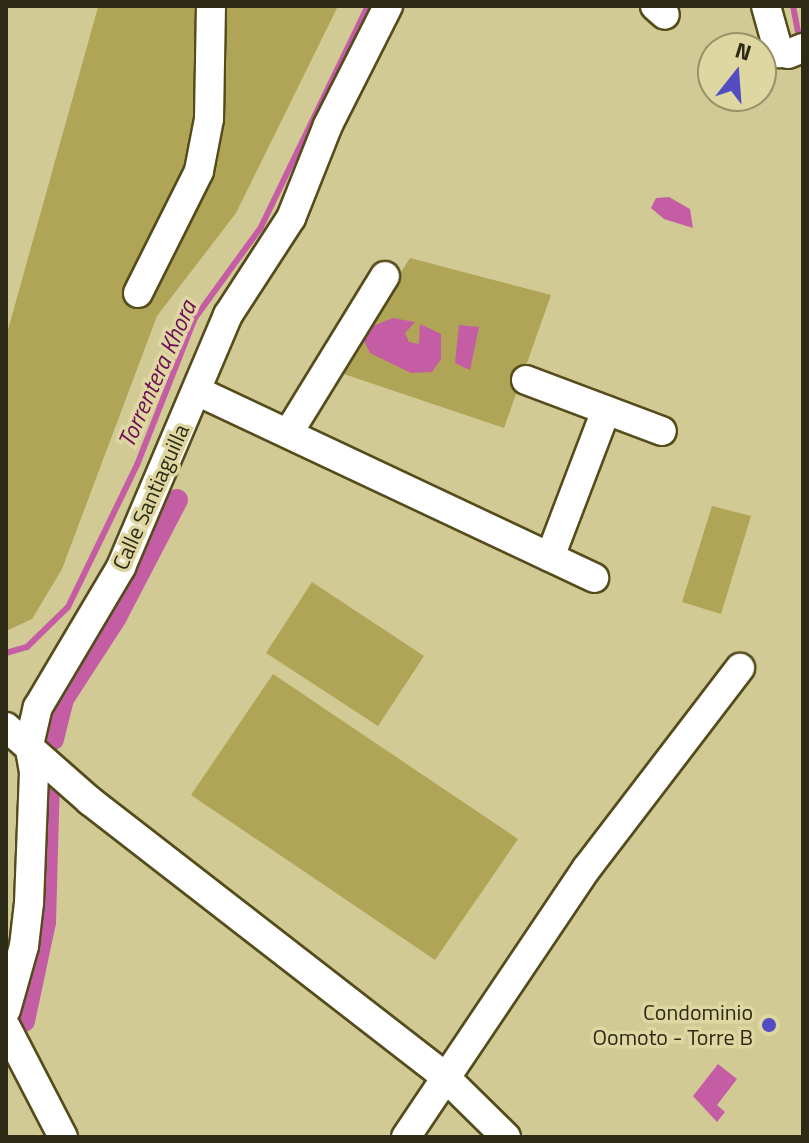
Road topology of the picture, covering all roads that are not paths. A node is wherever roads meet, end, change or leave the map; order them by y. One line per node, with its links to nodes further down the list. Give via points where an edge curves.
1 (211, 6): 6 (street, via 209,119 199,171)
2 (388, 6): 8 (street, Calle Santiaguilla, via 328,125 291,218 228,315)
3 (766, 6): 4 (street)
4 (790, 52)
5 (385, 276): 11 (street)
6 (138, 293)
7 (526, 380): 9 (street)
8 (197, 391): 11 (street); 16 (street, Calle Santiaguilla, via 121,567 83,635 51,678)
9 (606, 410): 10 (street); 12 (street)
10 (662, 431)
11 (289, 432): 12 (street)
12 (550, 557): 13 (street)
13 (594, 578)
14 (740, 668): 19 (street, via 587,868)
15 (6, 727): 16 (street)
16 (29, 745): 17 (street, Calle Santiaguilla, via 34,772 29,903 24,946); 19 (street, via 90,801)
17 (6, 1010)
18 (6, 1027): 20 (street)
19 (444, 1076): 21 (street); 22 (street)
20 (63, 1137)
21 (406, 1137)
22 (506, 1137)

